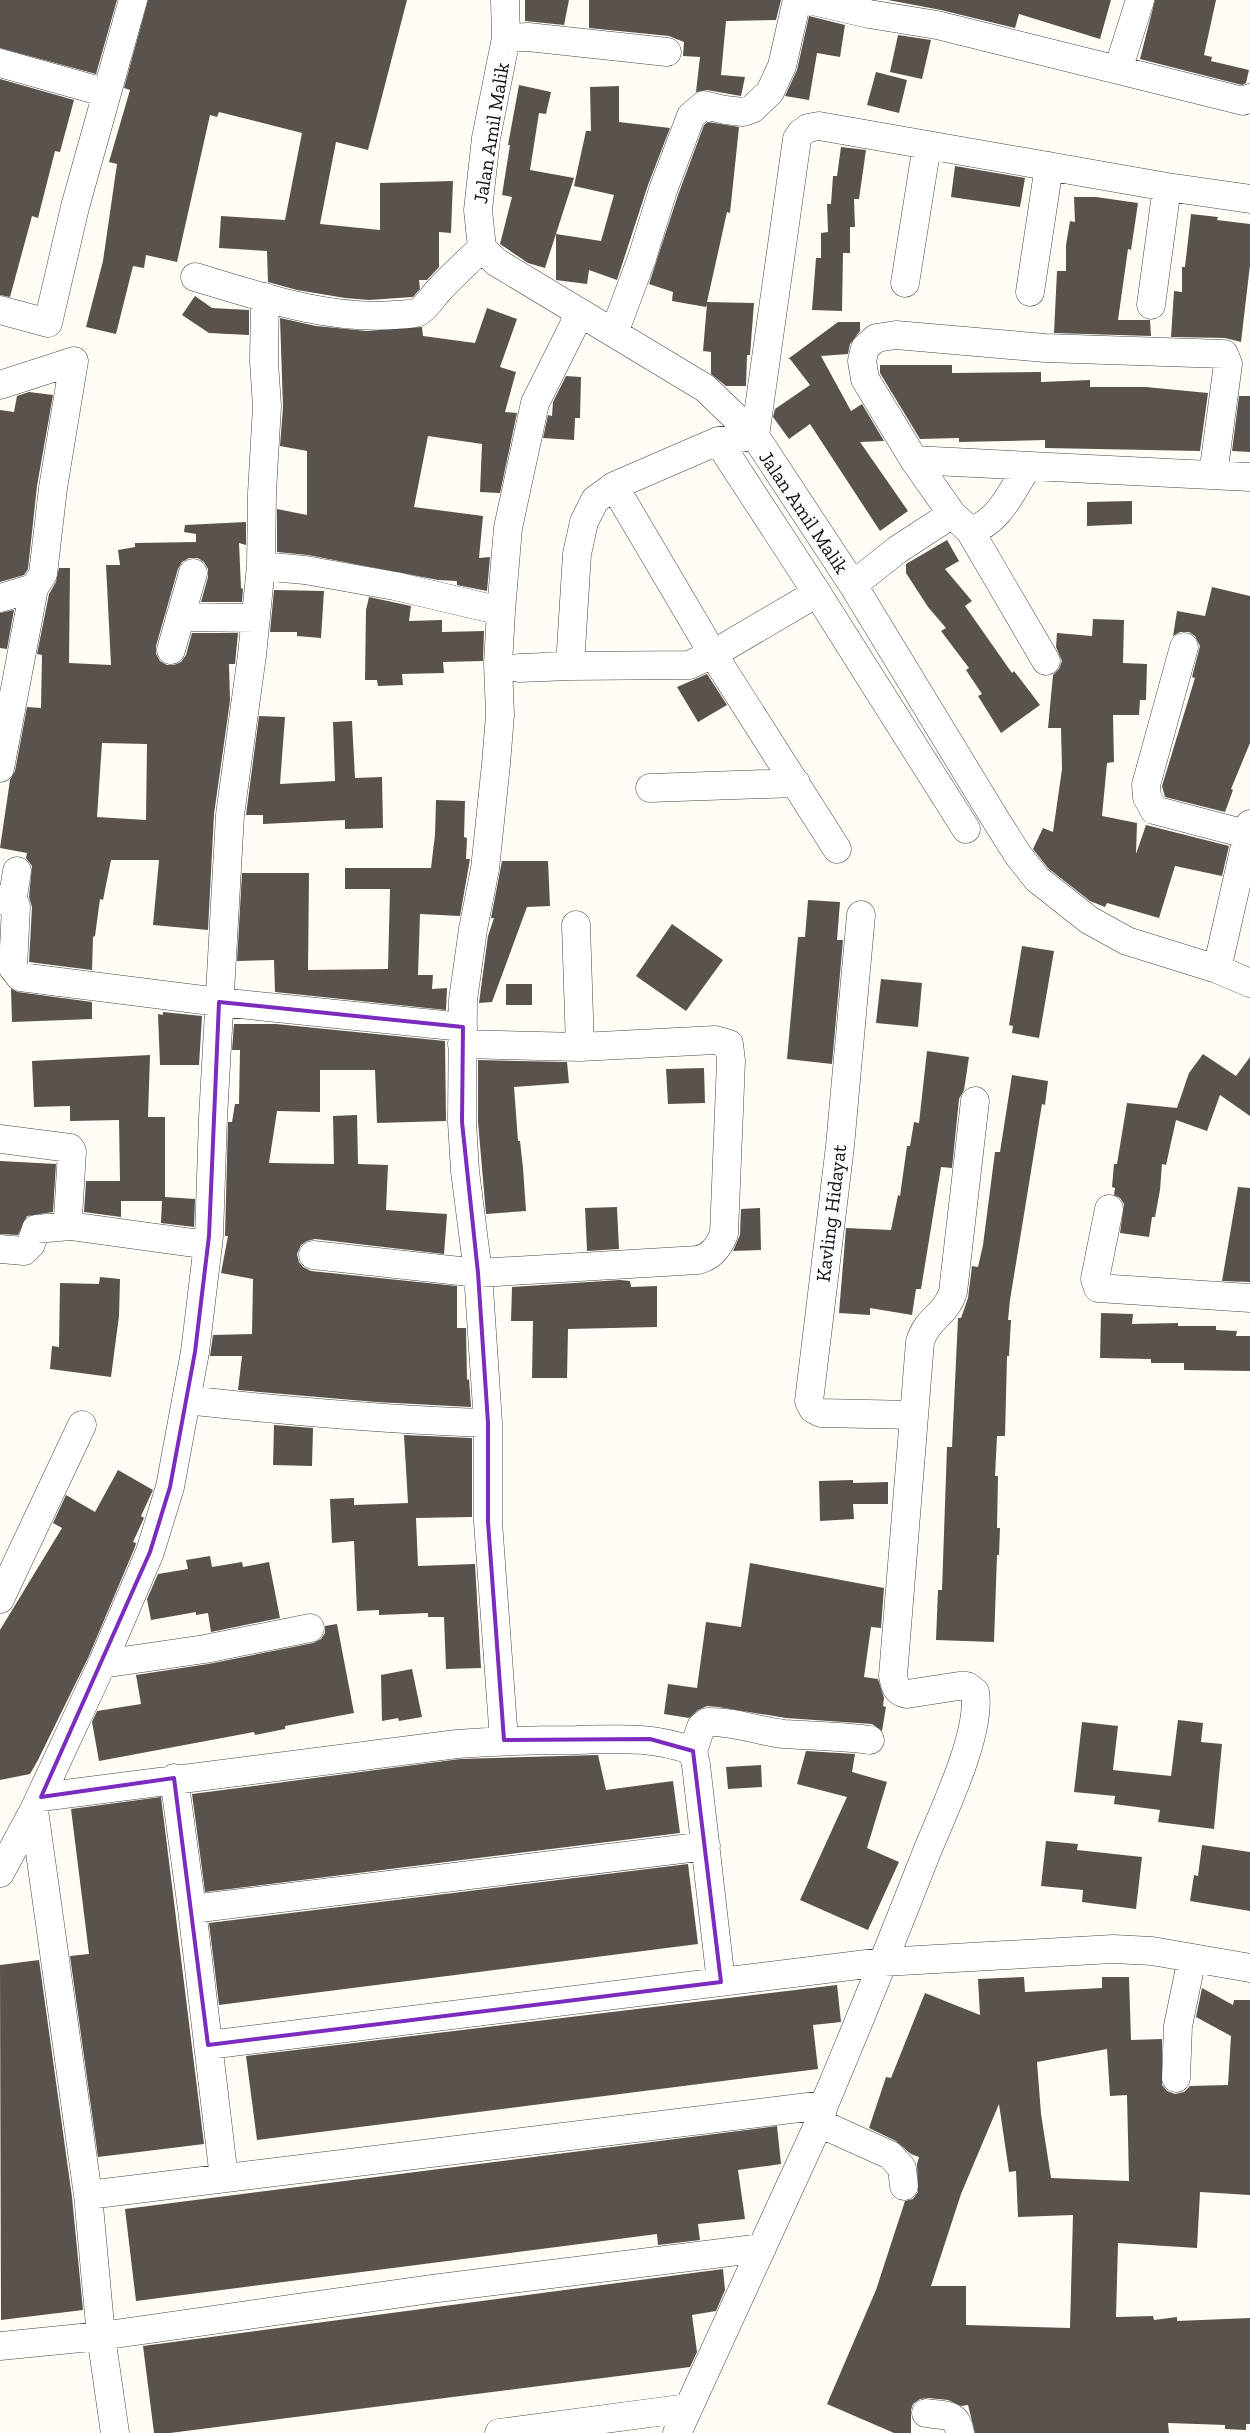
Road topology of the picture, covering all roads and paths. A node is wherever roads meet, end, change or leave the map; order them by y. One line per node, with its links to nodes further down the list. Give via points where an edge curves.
1 (133, 0): 10 (street)
2 (505, 0): 6 (street, Jalan Amil Malik)
3 (797, 0): 24 (street, via 782,66 770,92 752,109 743,112 704,105 691,116)
4 (809, 0): 9 (street, via 937,25)
5 (1140, 0): 9 (street)
6 (506, 38): 7 (street, via 528,37); 16 (street, Jalan Amil Malik, via 482,168 478,210)
7 (667, 52)
8 (0, 64): 10 (street)
9 (1118, 70): 11 (street, via 1243,101)
10 (107, 93): 22 (street, via 75,207 48,323)
11 (1250, 98)
12 (927, 145): 13 (street); 18 (street); 26 (street, via 819,126 801,133 797,139)
13 (1049, 166): 14 (street); 19 (street)
14 (1167, 187): 15 (street); 21 (street)
15 (1250, 199)
16 (482, 248): 20 (street, via 418,312 377,316 331,312); 23 (street, Jalan Amil Malik, via 496,262)
17 (195, 277): 20 (street)
18 (906, 283)
19 (1030, 292)
20 (265, 297): 34 (street, via 267,406)
21 (1151, 306)
22 (0, 310)
23 (580, 314): 24 (street, Jalan Amil Malik); 40 (street, via 535,402 508,528)
24 (614, 334): 26 (street, Jalan Amil Malik, via 705,388)
25 (0, 385): 37 (street, via 74,361 43,574)
26 (755, 436): 27 (street); 36 (street, Jalan Amil Malik)
27 (718, 441): 32 (street); 38 (street)
28 (914, 460): 29 (street); 30 (street, via 864,379 862,361 865,348 876,338 896,335 1045,348 1224,354 1228,364); 33 (street)
29 (1028, 466): 30 (street); 33 (street, via 992,521)
30 (1213, 475): 31 (street)
31 (1250, 477)
32 (614, 486): 45 (street); 47 (street, via 595,500 584,522 577,554)
33 (961, 522): 36 (street, via 897,550); 46 (street)
34 (261, 566): 40 (street, via 305,570 394,586); 42 (street)
35 (193, 573): 41 (street)
36 (853, 586): 59 (street, Jalan Amil Malik, via 994,817 1037,879 1089,920 1127,941)
37 (34, 588): 39 (street); 49 (street)
38 (817, 593): 45 (street); 52 (street)
39 (0, 598)
40 (501, 611): 62 (street, via 496,764 485,869 464,991)
41 (180, 617): 42 (street); 44 (street)
42 (256, 618): 61 (street, via 230,815)
43 (1184, 647): 53 (street, via 1146,785 1147,797 1154,810)
44 (171, 650)
45 (713, 654): 47 (street, via 689,665); 50 (street)
46 (1046, 660)
47 (570, 666): 48 (street)
48 (519, 668)
49 (0, 768)
50 (796, 783): 51 (street); 54 (street)
51 (650, 788)
52 (966, 829)
53 (1248, 829): 59 (street)
54 (837, 849)
55 (17, 871): 56 (street)
56 (6, 901): 61 (street, via 16,906 13,968 20,977)
57 (861, 914): 74 (street, Kavling Hidayat, via 840,1146 809,1401 813,1409 821,1413)
58 (576, 925): 63 (street)
59 (1217, 969): 60 (street, Jalan Amil Malik)
60 (1250, 983)
61 (219, 1002): 62 (street); 68 (street)
62 (462, 1035): 63 (street); 71 (street, via 465,1172)
63 (580, 1047): 71 (street, via 715,1040 728,1044 731,1061 724,1234 720,1244 713,1253 698,1260)
64 (975, 1102): 74 (street, via 953,1292 949,1304 926,1325 920,1342)
65 (0, 1139): 67 (street, via 70,1148)
66 (1109, 1209): 72 (street, via 1096,1279 1098,1288)
67 (70, 1226): 68 (street); 69 (street, via 36,1229 31,1244 24,1251)
68 (208, 1245): 73 (street)
69 (0, 1248)
70 (313, 1255): 71 (street)
71 (478, 1273): 75 (street)
72 (1250, 1298)
73 (186, 1400): 75 (street, via 275,1410); 79 (street, via 170,1487 150,1552)
74 (914, 1415): 89 (street, via 895,1687 900,1693 907,1694 967,1686 974,1692 976,1700 969,1741 958,1773)
75 (488, 1423): 80 (street, via 488,1522)
76 (82, 1425): 77 (street)
77 (0, 1599)
78 (310, 1628): 79 (street, via 205,1649)
79 (102, 1664): 84 (street)
80 (504, 1740): 82 (street, via 650,1739); 83 (street)
81 (870, 1740): 82 (street, via 784,1734 726,1722 707,1722 701,1727)
82 (693, 1751): 85 (street)
83 (174, 1778): 84 (street); 87 (street)
84 (38, 1803): 86 (street); 97 (street)
85 (706, 1846): 87 (street); 91 (street)
86 (0, 1873)
87 (192, 1909): 92 (street)
88 (1192, 1958): 89 (street, via 1113,1949); 90 (street); 93 (street, via 1178,2026)
89 (883, 1962): 91 (street); 94 (street)
90 (1250, 1968)
91 (722, 1982): 92 (street)
92 (208, 2045): 95 (street)
93 (1176, 2078)
94 (822, 2114): 95 (street); 96 (street, via 890,2155 902,2168); 98 (street)
95 (224, 2178): 97 (street)
96 (904, 2186)
97 (88, 2195): 99 (street)
98 (762, 2248): 99 (street, via 431,2289); 101 (street)
99 (101, 2336): 100 (street); 103 (street)
100 (0, 2346)
101 (688, 2408): 104 (street); 105 (street)
102 (926, 2413): 106 (street, via 954,2418)
103 (115, 2433)
104 (499, 2433)
105 (677, 2433)
106 (960, 2433)

